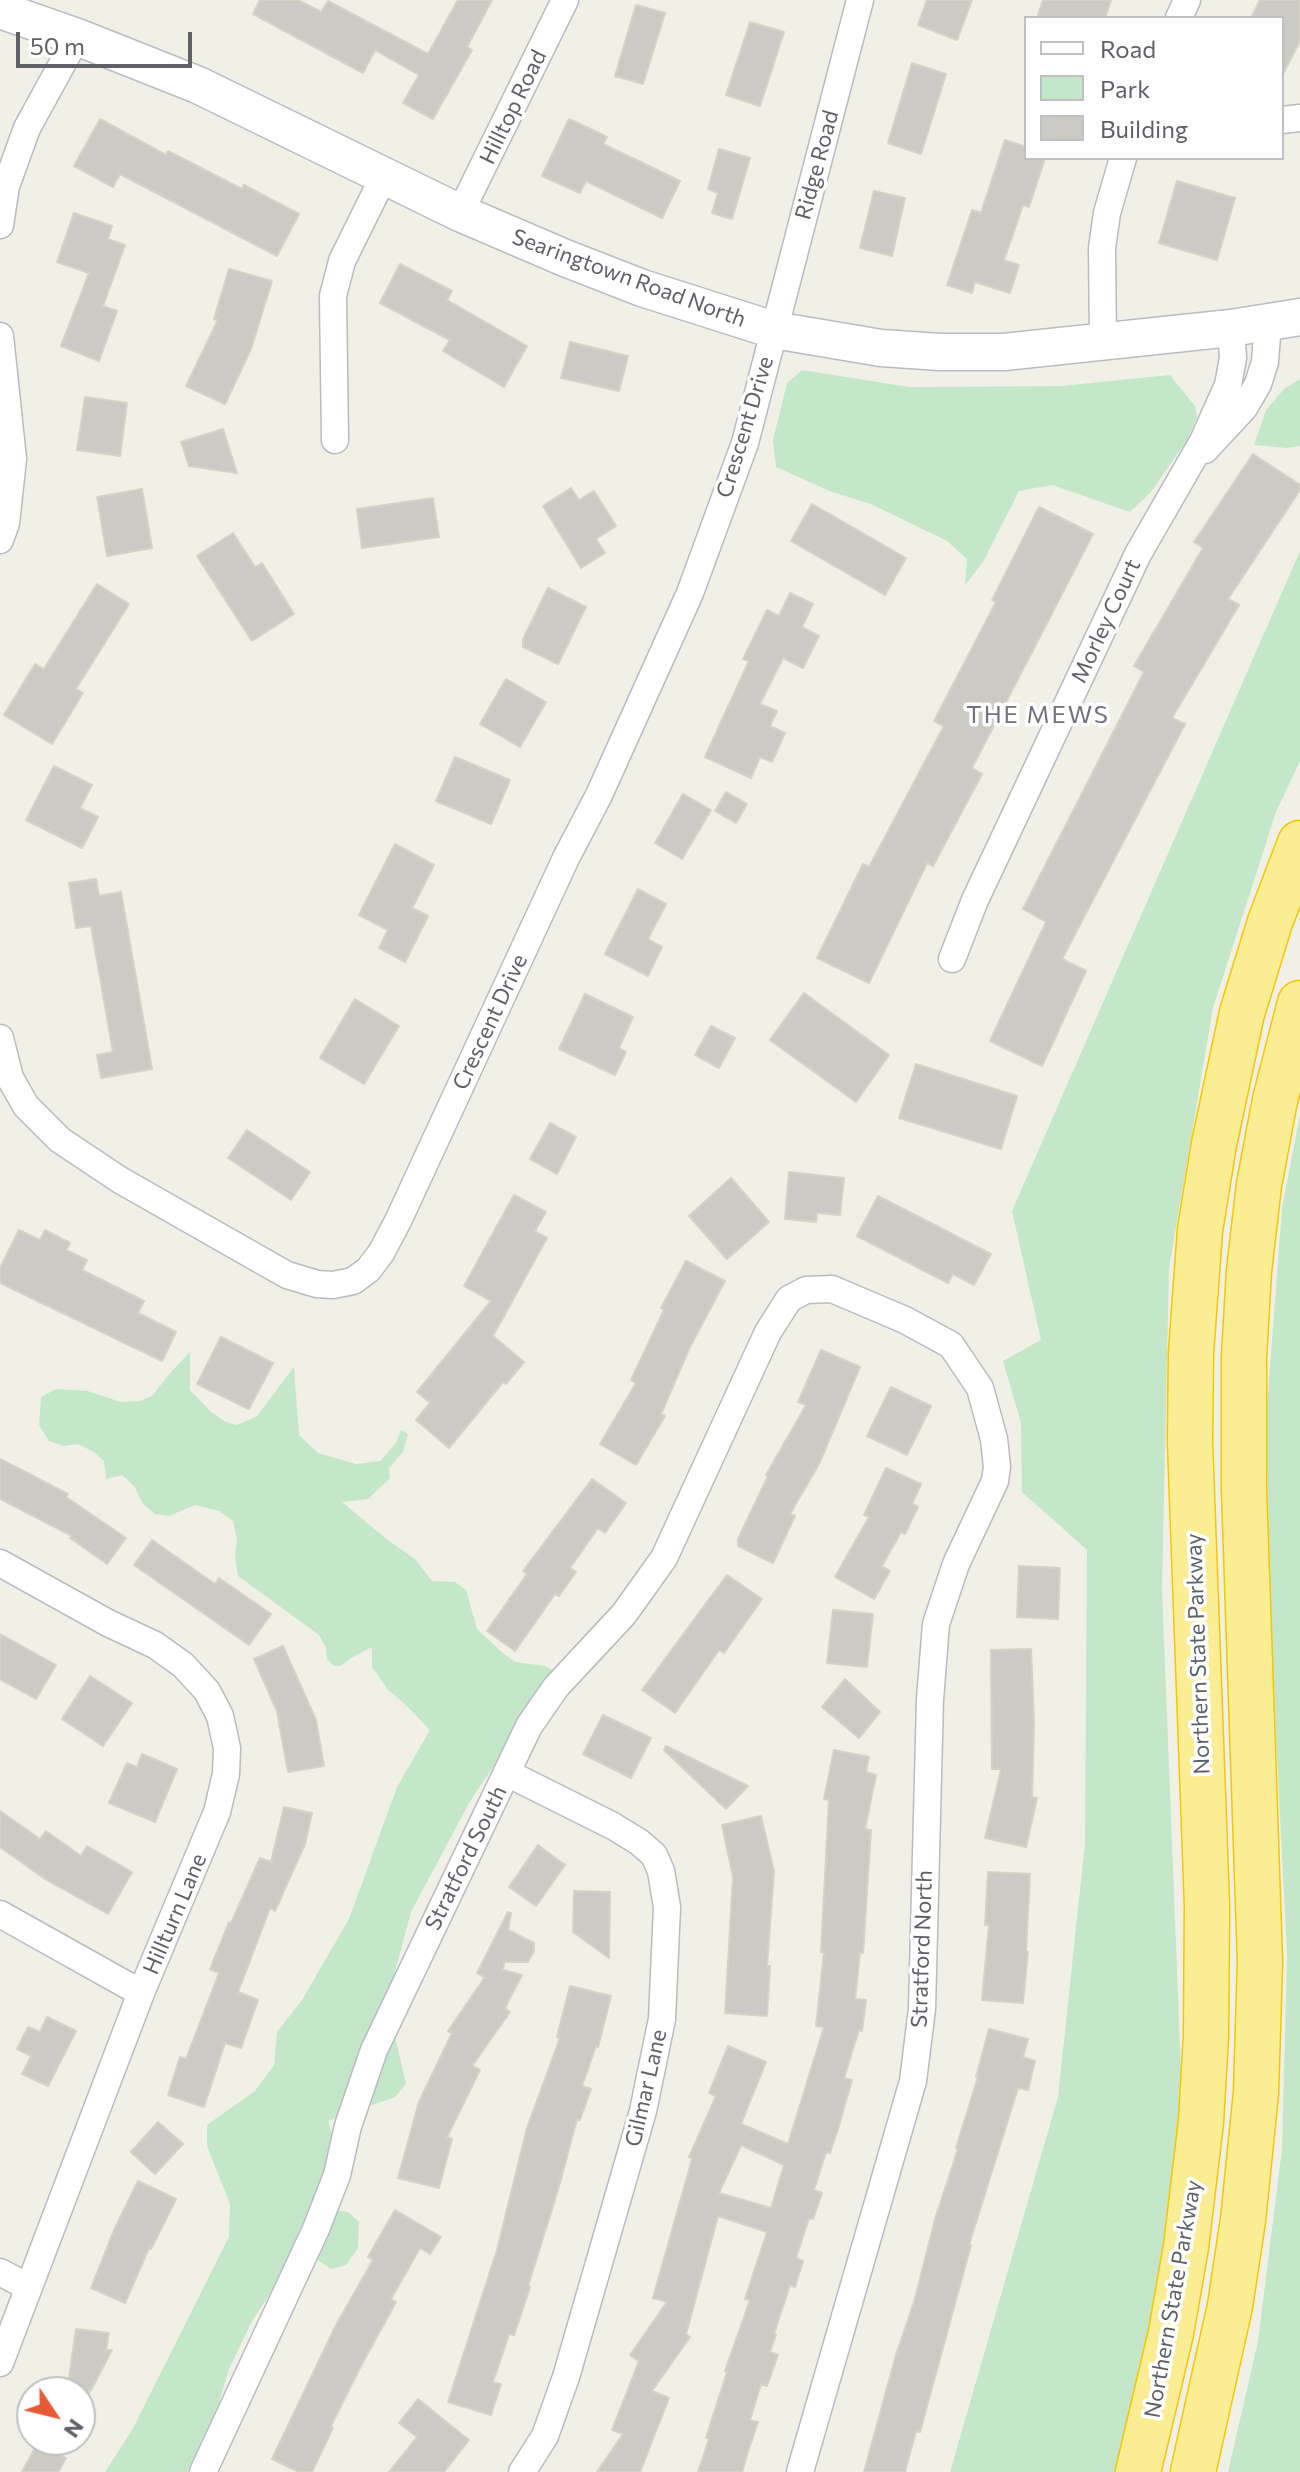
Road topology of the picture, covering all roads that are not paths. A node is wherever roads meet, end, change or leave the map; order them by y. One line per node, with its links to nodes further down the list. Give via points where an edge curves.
1 (565, 0): 7 (street, Hilltop Road)
2 (860, 0): 11 (street, Ridge Road)
3 (0, 10): 4 (main road, Searingtown Road North)
4 (77, 37): 6 (main road, Searingtown Road North, via 198,85); 8 (street, via 27,128 6,186)
5 (1122, 160): 13 (street, via 1102,248)
6 (384, 176): 7 (main road, Searingtown Road North); 14 (street, via 346,251 333,296)
7 (460, 213): 11 (main road, Searingtown Road North, via 642,288)
8 (0, 225)
9 (1284, 320): 10 (main road, Searingtown Road North); 15 (street, Morley Court, via 1244,408)
10 (1231, 328): 13 (main road, Searingtown Road North); 15 (street, Morley Court, via 1228,385)
11 (774, 330): 13 (main road, Searingtown Road North, via 852,345 940,352); 20 (street, Crescent Drive, via 745,443 690,593 398,1221 368,1270 353,1281 333,1285 287,1275 120,1180 60,1140 26,1106 10,1078)
12 (0, 336): 16 (street, via 13,459)
13 (1103, 343)
14 (335, 440)
15 (1190, 463): 18 (street, Morley Court, via 1138,554)
16 (0, 540)
17 (1300, 843): 32 (highway, Northern State Parkway, via 1270,922 1235,1043 1196,1272 1190,1442 1207,1891 1206,2036 1186,2247)
18 (952, 959)
19 (1300, 1003): 33 (highway, via 1259,1185 1244,1357 1243,1475 1260,1948 1256,2093 1230,2306)
20 (0, 1038)
21 (806, 1290): 23 (street, Stratford South, via 789,1299 768,1332 664,1558 624,1614 556,1687 529,1726); 31 (street, Stratford North, via 832,1289 951,1345 980,1388 997,1467 936,1624 922,2009 913,2081)
22 (0, 1563): 25 (street, Hillturn Lane, via 155,1645 207,1691 220,1716 227,1748 220,1803)
23 (507, 1773): 29 (street, Stratford South, via 374,2050 316,2229); 30 (street, Gilmar Lane, via 639,1842 654,1855 661,1871 667,1907 662,2019 643,2111 566,2377 545,2436)
24 (0, 1914): 25 (street)
25 (141, 1993): 27 (street, Hillturn Lane)
26 (0, 2272): 27 (street)
27 (28, 2287): 28 (street, Hillturn Lane)
28 (0, 2363)
29 (203, 2472)
30 (522, 2472)
31 (800, 2472)
32 (1138, 2472)
33 (1193, 2472)

